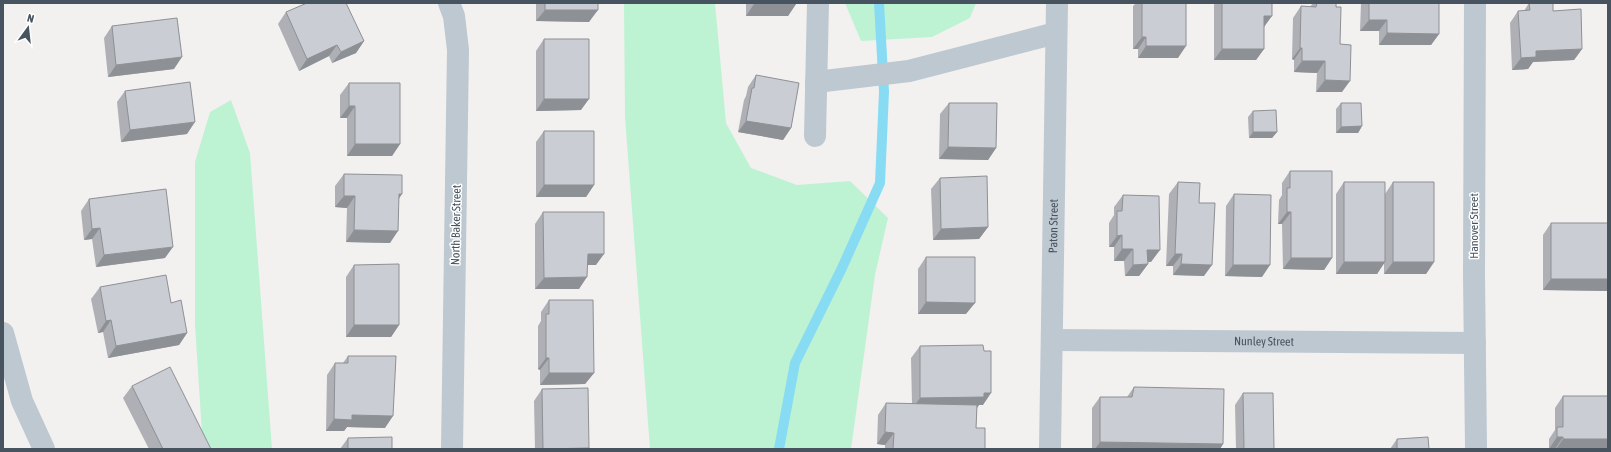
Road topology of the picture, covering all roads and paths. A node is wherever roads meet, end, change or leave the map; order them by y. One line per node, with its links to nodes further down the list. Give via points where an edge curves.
1 (449, 3): 12 (street, North Baker Street, via 454,16 458,50)
2 (818, 3): 6 (street)
3 (1057, 3): 5 (street, Paton Street)
4 (1475, 3): 10 (street, Hanover Street)
5 (1056, 33): 6 (street, via 908,71); 9 (street, Paton Street)
6 (816, 82): 7 (street)
7 (815, 136)
8 (3, 333): 11 (street, via 22,401)
9 (1053, 340): 10 (street, Nunley Street); 13 (street, Paton Street)
10 (1475, 343): 14 (street, Hanover Street)
11 (44, 449)
12 (452, 449)
13 (1050, 449)
14 (1476, 449)

